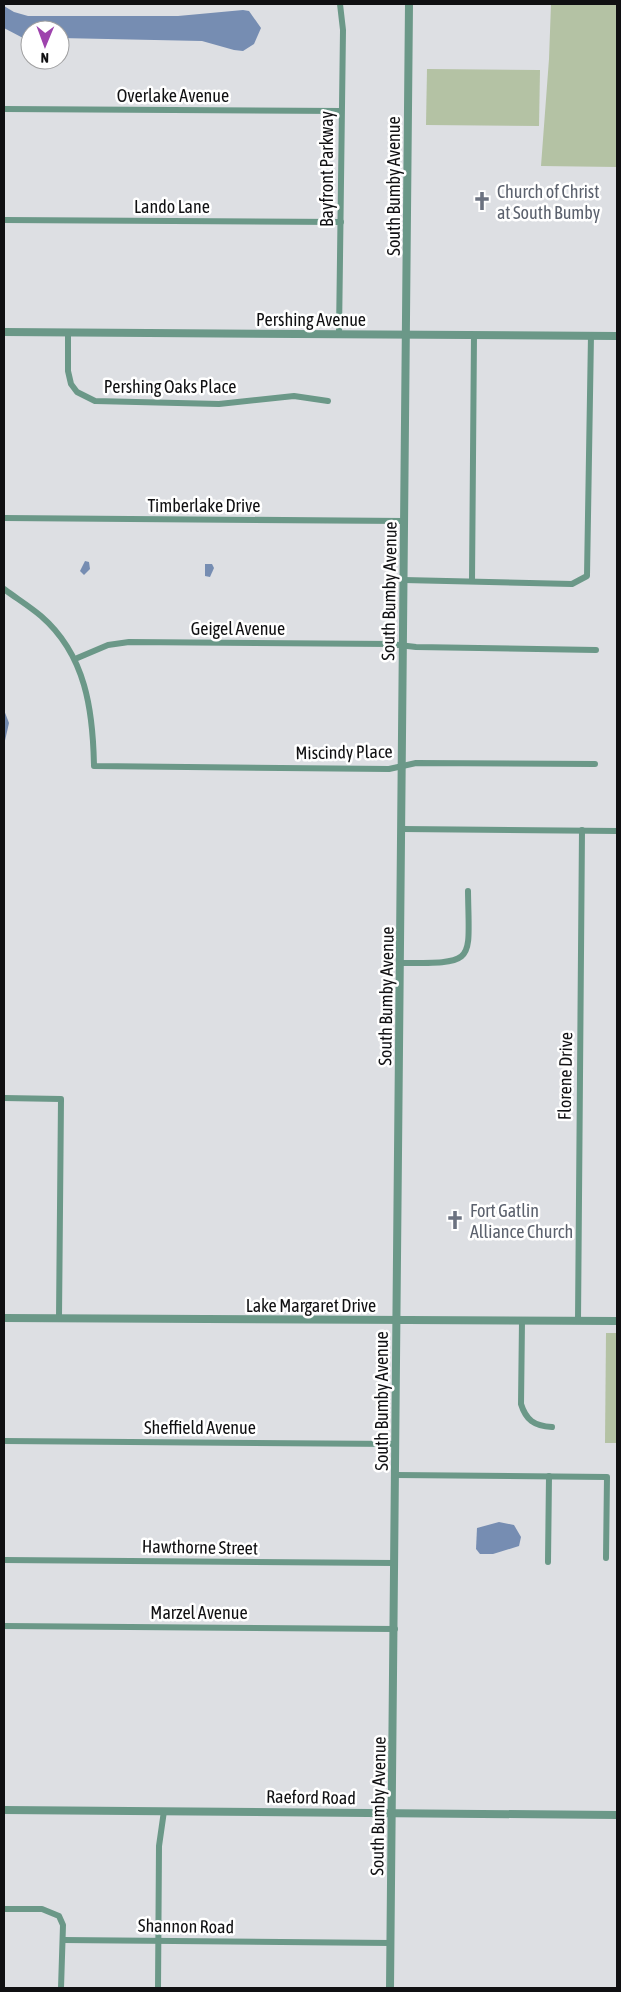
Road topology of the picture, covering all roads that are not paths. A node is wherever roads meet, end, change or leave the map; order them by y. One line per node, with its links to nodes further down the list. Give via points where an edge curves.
1 (340, 4): 4 (street, Bayfront Parkway, via 343,30)
2 (409, 4): 10 (street, South Bumby Avenue)
3 (4, 109): 4 (street, Overlake Avenue)
4 (341, 111): 6 (street, Bayfront Parkway)
5 (4, 220): 6 (street, Lando Lane)
6 (341, 222): 9 (street, Bayfront Parkway)
7 (4, 332): 8 (street, Pershing Avenue)
8 (68, 332): 9 (street, Pershing Avenue); 14 (street, Pershing Oaks Place, via 71,384 77,392 96,401 219,404 294,396)
9 (339, 334): 10 (street, Pershing Avenue)
10 (407, 334): 11 (street, Pershing Avenue); 16 (street, South Bumby Avenue)
11 (474, 335): 12 (street, Pershing Avenue); 18 (street)
12 (591, 335): 13 (street, Pershing Avenue); 18 (street, via 589,572 583,580 572,584)
13 (617, 336)
14 (328, 401)
15 (4, 518): 16 (street, Timberlake Drive)
16 (404, 521): 17 (street, South Bumby Avenue)
17 (404, 580): 18 (street); 20 (street, South Bumby Avenue)
18 (472, 581)
19 (4, 589): 22 (street, via 42,617)
20 (404, 646): 21 (street, Geigel Avenue); 22 (street, Geigel Avenue, via 129,642); 24 (street, South Bumby Avenue)
21 (596, 650)
22 (75, 659): 24 (street, Miscindy Place, via 91,711 94,766 389,769)
23 (595, 764): 24 (street, Miscindy Place, via 416,763)
24 (402, 766): 25 (street, South Bumby Avenue)
25 (402, 829): 26 (street); 29 (street, South Bumby Avenue)
26 (582, 830): 27 (street); 35 (street, Florene Drive)
27 (617, 831)
28 (468, 891): 29 (street, via 469,941 463,957 448,963)
29 (401, 963): 33 (street, South Bumby Avenue)
30 (4, 1098): 32 (street, via 61,1099)
31 (4, 1318): 32 (street, Lake Margaret Drive)
32 (59, 1318): 33 (street, Lake Margaret Drive)
33 (397, 1320): 34 (street, Lake Margaret Drive); 39 (street, South Bumby Avenue)
34 (522, 1321): 35 (street, Lake Margaret Drive); 37 (street, via 521,1404 524,1415 540,1426)
35 (578, 1321): 36 (street, Lake Margaret Drive)
36 (617, 1321)
37 (552, 1426)
38 (4, 1441): 39 (street, Sheffield Avenue)
39 (396, 1444): 40 (street, South Bumby Avenue)
40 (396, 1475): 41 (street); 45 (street, South Bumby Avenue)
41 (549, 1476): 42 (street, via 607,1477); 44 (street)
42 (606, 1558)
43 (4, 1560): 45 (street, Hawthorne Street)
44 (548, 1562)
45 (395, 1563): 47 (street, South Bumby Avenue)
46 (4, 1626): 47 (street, Marzel Avenue)
47 (395, 1628): 50 (street, South Bumby Avenue)
48 (4, 1810): 49 (street, Raeford Road)
49 (164, 1811): 50 (street, Raeford Road); 54 (street, via 159,1846)
50 (393, 1813): 51 (street, Raeford Road); 55 (street, South Bumby Avenue)
51 (617, 1815)
52 (4, 1909): 53 (street, via 52,1912 63,1924)
53 (63, 1940): 54 (street, Shannon Road); 56 (street)
54 (159, 1941): 55 (street, Shannon Road); 57 (street)
55 (391, 1943): 58 (street, South Bumby Avenue)
56 (61, 1988)
57 (158, 1988)
58 (390, 1988)

